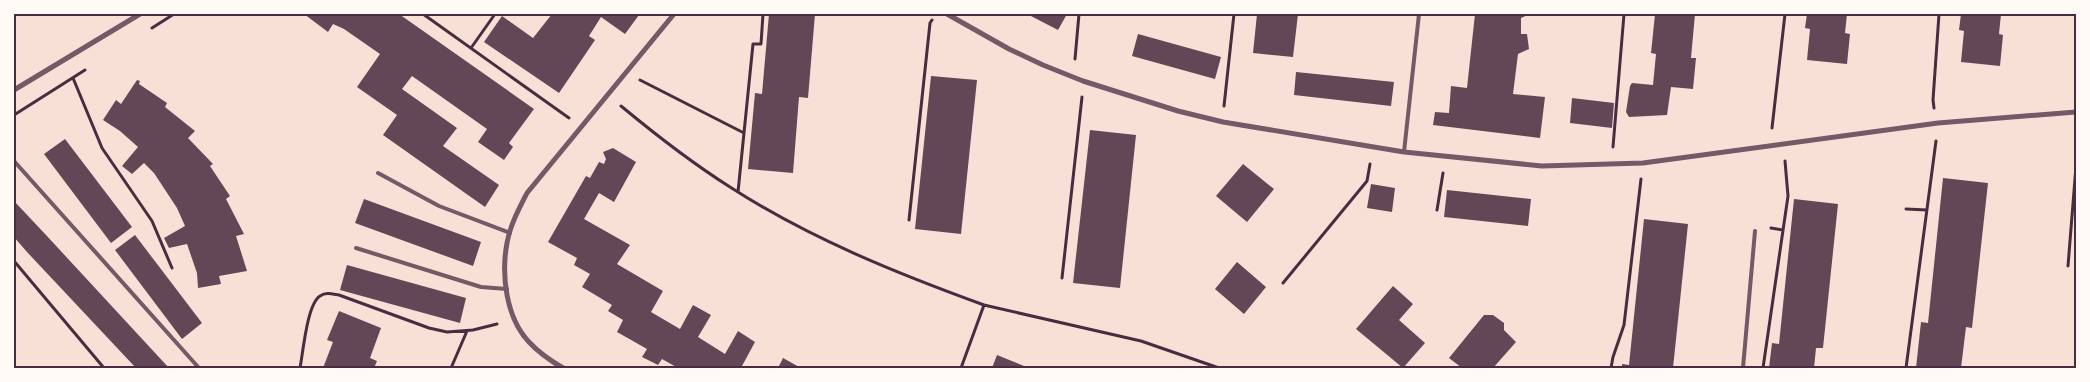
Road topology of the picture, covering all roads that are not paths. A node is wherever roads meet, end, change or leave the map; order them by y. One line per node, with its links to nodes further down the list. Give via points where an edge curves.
1 (140, 14): 5 (street)
2 (674, 14): 11 (street, via 528,193)
3 (947, 14): 7 (street, via 1009,49 1083,81 1178,112)
4 (1419, 14): 7 (lane)
5 (14, 90)
6 (2076, 112): 7 (street, via 1938,123 1611,165 1542,166)
7 (1404, 152)
8 (14, 161): 14 (lane)
9 (378, 173): 11 (lane, via 439,206)
10 (1755, 231): 16 (lane)
11 (510, 233): 13 (street, via 505,258)
12 (356, 248): 13 (lane, via 481,287)
13 (507, 289): 15 (street, via 514,319 528,341)
14 (199, 368)
15 (563, 368)
16 (1743, 368)

